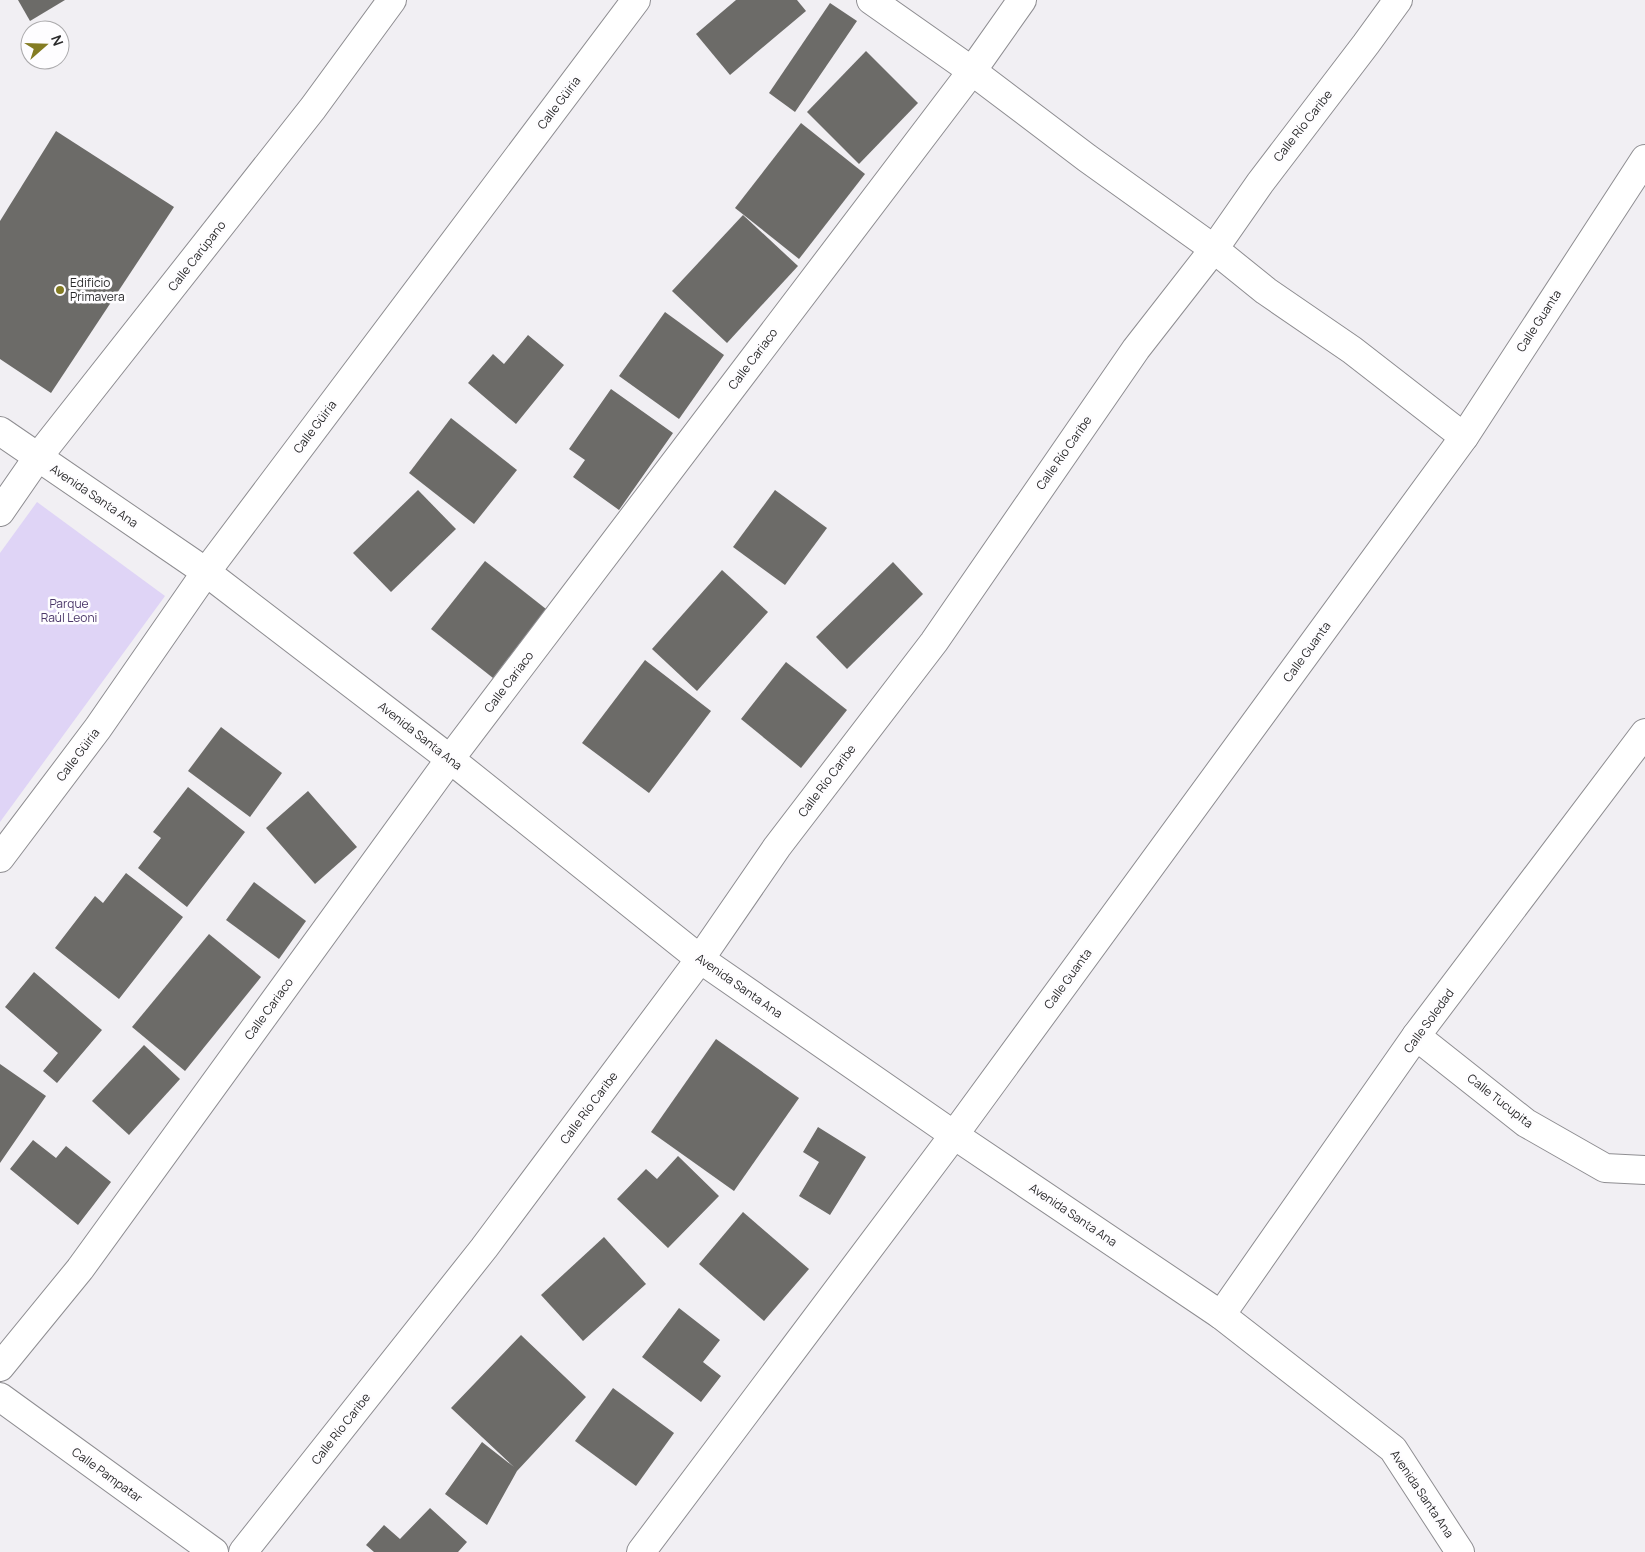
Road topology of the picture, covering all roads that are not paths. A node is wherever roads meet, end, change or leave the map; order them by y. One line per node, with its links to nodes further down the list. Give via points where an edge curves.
1 (392, 0): 11 (street, Calle Carúpano, via 313,108)
2 (636, 0): 13 (street, Calle Güiria)
3 (871, 0): 6 (street)
4 (1022, 0): 6 (street, Calle Cariaco)
5 (1398, 0): 8 (street, Calle Río Caribe)
6 (972, 71): 8 (street); 15 (street, Calle Cariaco)
7 (1645, 159): 10 (street, Calle Guanta)
8 (1214, 248): 10 (street, via 1266,291 1352,350); 17 (street, Calle Río Caribe, via 1136,349 934,642 777,847)
9 (0, 431): 11 (street, Avenida Santa Ana)
10 (1464, 437): 19 (street, Calle Guanta)
11 (38, 458): 12 (street, Calle Carúpano); 13 (street, Avenida Santa Ana)
12 (0, 512)
13 (206, 572): 15 (street, Avenida Santa Ana); 16 (street, Calle Güiria, via 98,728)
14 (1645, 732): 18 (street, Calle Soledad)
15 (450, 759): 17 (street, Avenida Santa Ana); 22 (street, Calle Cariaco, via 80,1269)
16 (0, 858)
17 (700, 959): 19 (street, Avenida Santa Ana); 25 (street, Calle Río Caribe, via 484,1248)
18 (1416, 1036): 20 (street, Calle Tucupita, via 1526,1123 1605,1168); 21 (street, Calle Soledad)
19 (954, 1135): 21 (street, Avenida Santa Ana); 26 (street, Calle Guanta)
20 (1645, 1170)
21 (1221, 1315): 27 (street, Avenida Santa Ana, via 1393,1449)
22 (0, 1367)
23 (0, 1397): 24 (street, Calle Pampatar)
24 (214, 1552)
25 (243, 1552)
26 (641, 1552)
27 (1460, 1552)

